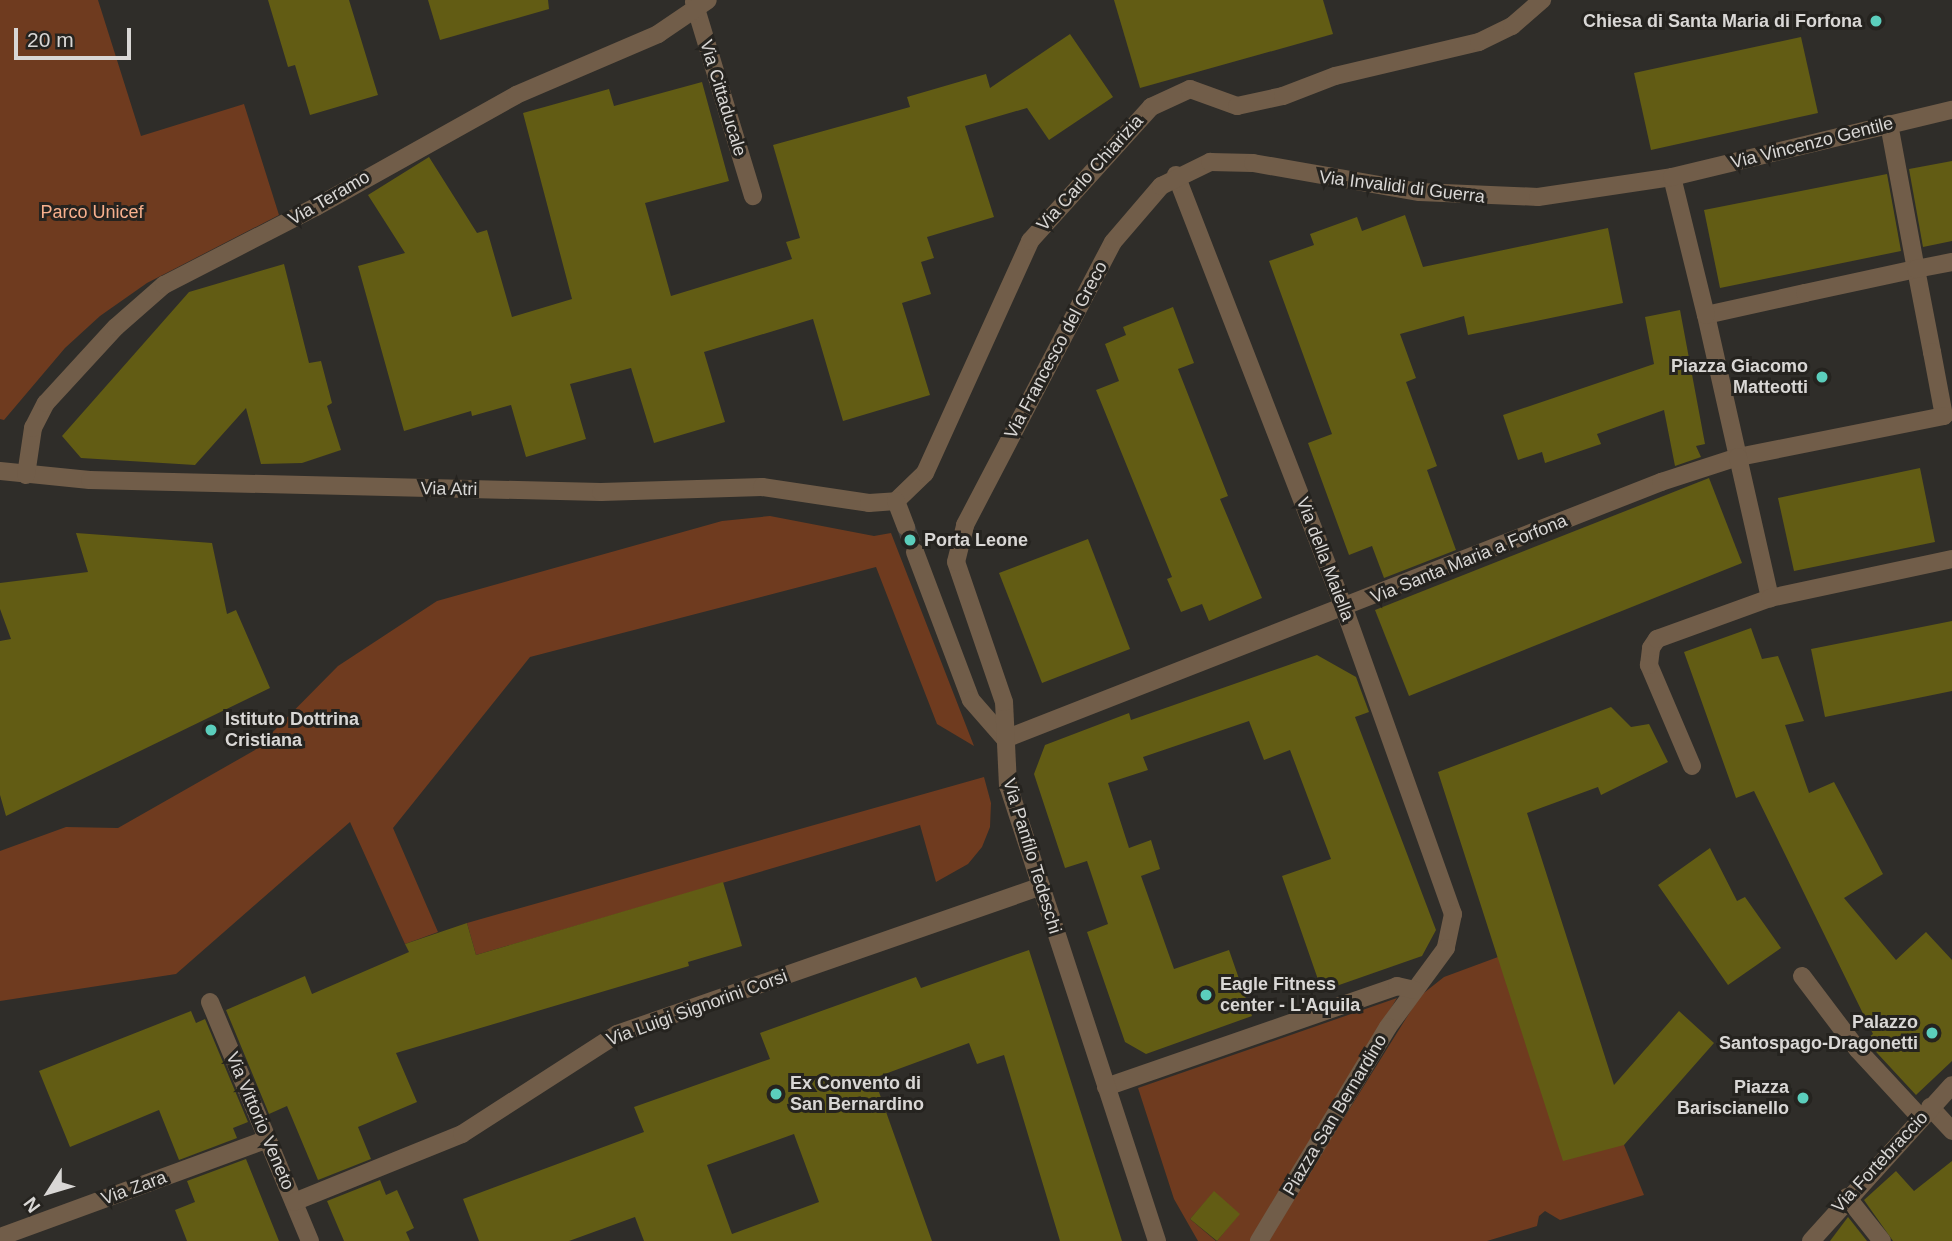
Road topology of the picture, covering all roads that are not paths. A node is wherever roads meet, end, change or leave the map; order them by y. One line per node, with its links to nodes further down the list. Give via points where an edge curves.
1 (1542, 0): 15 (street, Via Carlo Chiarizia, via 1512,26 1479,42 1335,76 1283,96 1237,106 1190,89 1151,107 1030,241 925,472)
2 (699, 4): 7 (street, Via Cittaducale); 14 (street, Via Teramo, via 632,47 516,95 316,207 164,285 108,334 46,403 33,428)
3 (1952, 110): 4 (street, Via Vincenzo Gentile)
4 (1889, 124): 6 (street, Via Vincenzo Gentile); 9 (street)
5 (1176, 175): 6 (street, Via Invalidi di Guerra, via 1210,162 1232,160 1420,192 1511,198 1570,195); 17 (street, Via Francesco del Greco, via 1144,200 1113,242); 21 (street, Via della Maiella)
6 (1672, 177): 10 (street)
7 (753, 196)
8 (1952, 262): 9 (street)
9 (1916, 269): 10 (street); 11 (street)
10 (1706, 315): 12 (street)
11 (1948, 414): 12 (street)
12 (1738, 457): 20 (street); 21 (street, Via Santa Maria a Forfona, via 1648,487)
13 (0, 471): 14 (street, Via Atri)
14 (26, 475): 15 (street, Via Atri, via 601,492 762,487 869,503)
15 (896, 501): 16 (street)
16 (906, 527)
17 (958, 542): 22 (street, Via Panfilo Tedeschi, via 958,572 1004,702)
18 (915, 552): 22 (street, via 971,700)
19 (1952, 559): 20 (street)
20 (1769, 598): 23 (street, via 1667,633 1651,648 1649,665)
21 (1345, 608): 22 (street, Via Santa Maria a Forfona); 25 (street, Via della Maiella, via 1450,902 1453,925)
22 (1005, 739): 24 (street, Via Panfilo Tedeschi, via 1006,778)
23 (1692, 766)
24 (1041, 886): 30 (street, Via Panfilo Tedeschi); 35 (street, Via Luigi Signorini Corsi, via 617,1034 462,1134)
25 (1446, 948): 27 (street, Piazza San Bernardino)
26 (1802, 976): 31 (street, via 1850,1040)
27 (1414, 990): 30 (street, via 1397,986); 39 (street, Piazza San Bernardino)
28 (211, 1002): 33 (street, Via Vittorio Veneto)
29 (1952, 1085): 31 (street, Via Fortebraccio)
30 (1106, 1087): 38 (street)
31 (1925, 1112): 32 (street); 34 (street, Via Fortebraccio)
32 (1952, 1131)
33 (268, 1139): 35 (street, Via Vittorio Veneto); 36 (street, Via Zara)
34 (1846, 1197): 40 (street, Via Fortebraccio); 41 (street)
35 (294, 1202): 37 (street, Via Vittorio Veneto)
36 (0, 1237)
37 (310, 1241)
38 (1157, 1241)
39 (1259, 1241)
40 (1811, 1241)
41 (1882, 1241)

